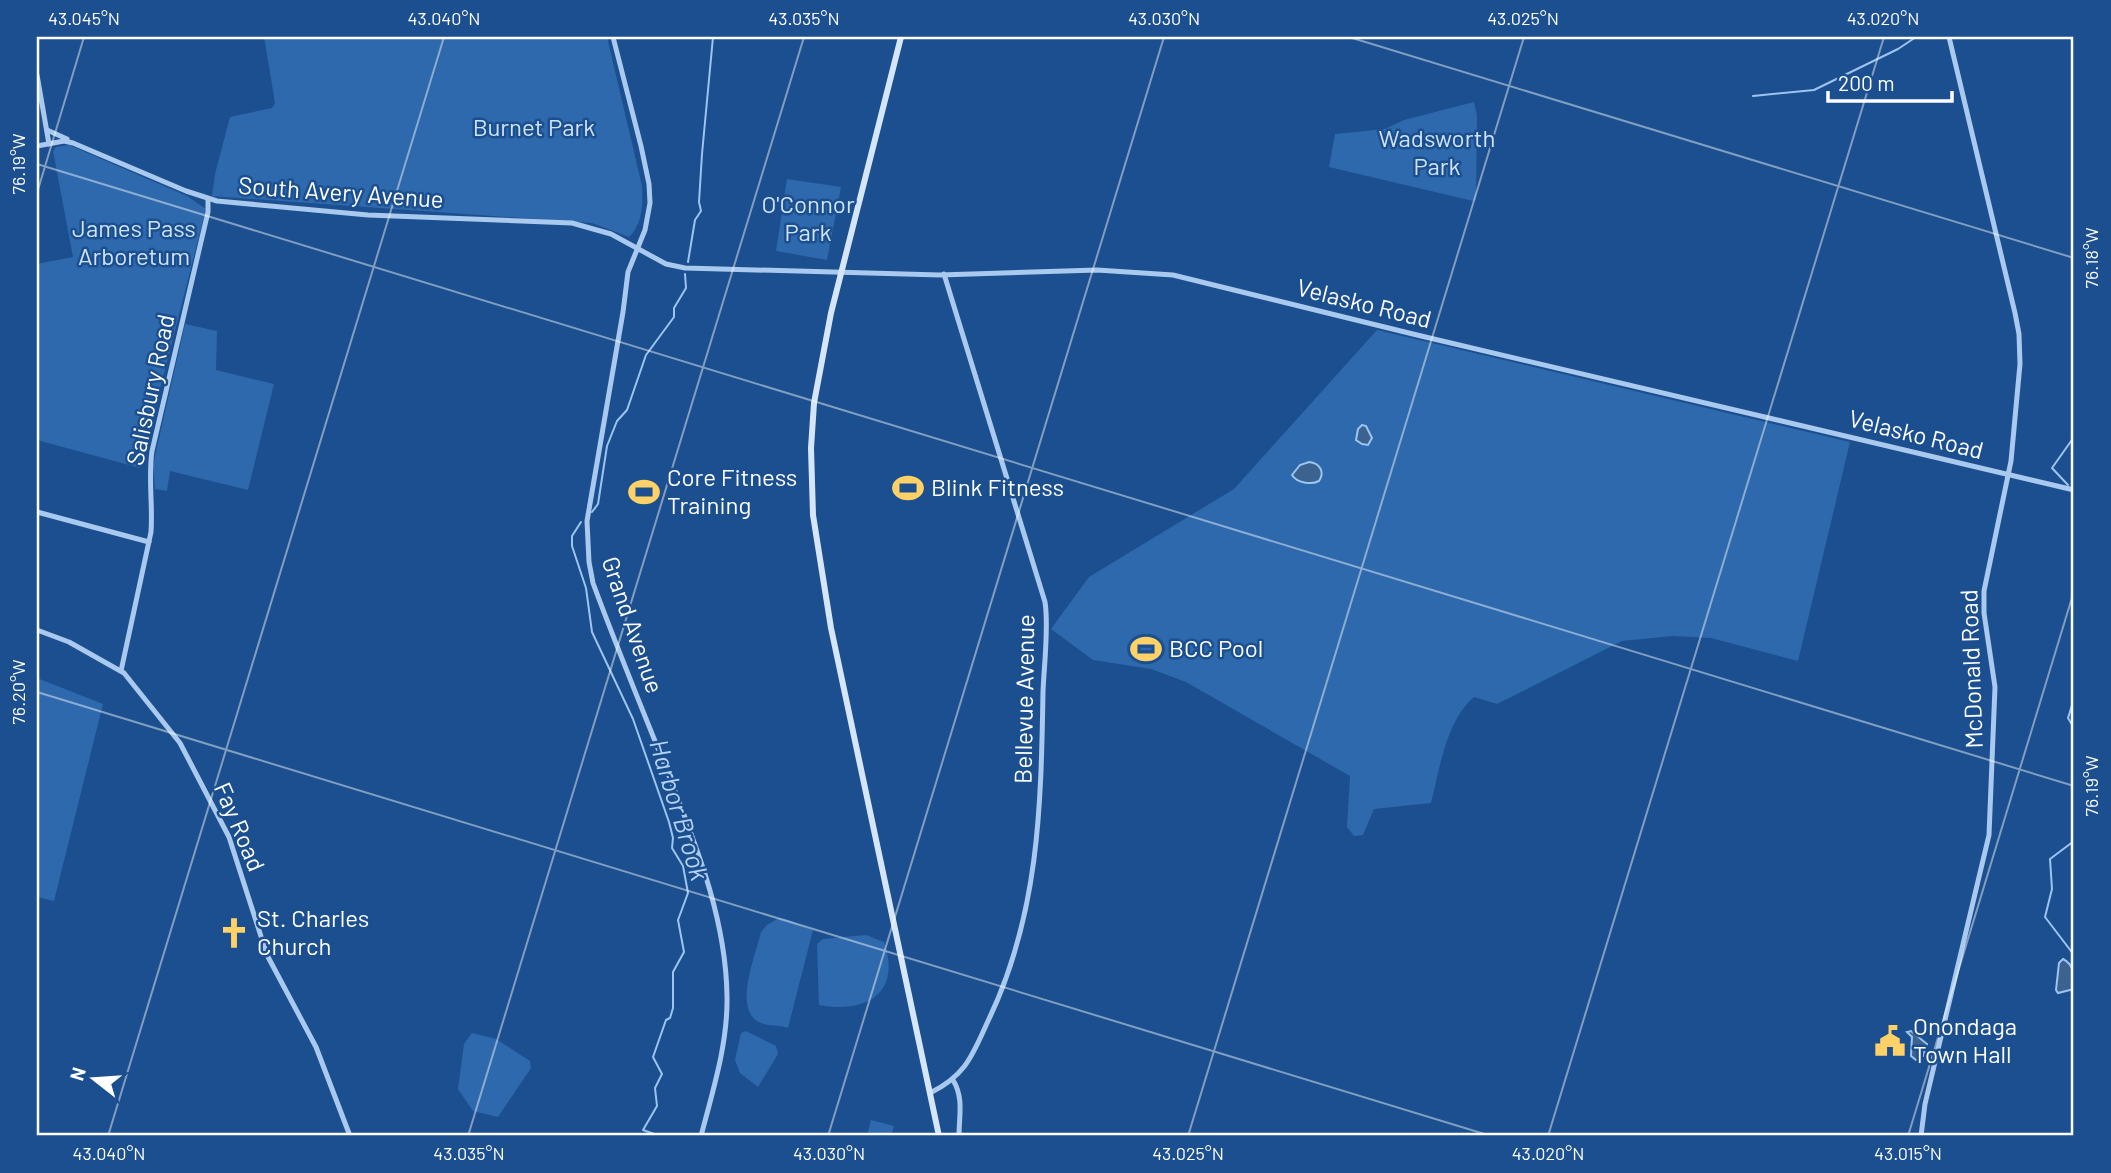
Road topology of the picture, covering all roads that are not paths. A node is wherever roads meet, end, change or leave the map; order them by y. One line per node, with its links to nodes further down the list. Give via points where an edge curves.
1 (613, 37): 10 (street, Grand Avenue, via 649,184 648,219)
2 (901, 37): 11 (main road)
3 (1949, 37): 13 (street, McDonald Road, via 2019,334)
4 (37, 75): 5 (street)
5 (47, 130): 6 (street); 7 (street)
6 (73, 143): 7 (street, South Avery Avenue); 9 (street, South Avery Avenue)
7 (49, 144): 8 (street, South Avery Avenue)
8 (37, 146)
9 (208, 200): 10 (street, South Avery Avenue, via 368,215 572,223 611,234); 16 (street, Salisbury Road, via 152,452)
10 (637, 248): 11 (street, Velasko Road, via 666,264 685,268); 22 (street, Grand Avenue, via 625,285 587,540 593,583 698,851 717,920 726,973 727,1017)
11 (842, 272): 12 (street, Velasko Road); 20 (main road, via 814,403 813,514 831,628)
12 (944, 274): 13 (street, Velasko Road, via 1097,270 1173,275); 19 (street, Bellevue Avenue, via 1047,617 1038,836 1024,922 994,1009 973,1054)
13 (2008, 476): 14 (street, Velasko Road); 25 (street, McDonald Road, via 1984,591 1995,687 1989,835 1925,1104)
14 (2074, 490)
15 (37, 513): 16 (street)
16 (149, 542): 18 (street, Salisbury Road)
17 (37, 630): 18 (street, Fay Road)
18 (121, 671): 21 (street, Fay Road, via 180,743 217,810 267,955 316,1047)
19 (953, 1080): 20 (street, Bellevue Avenue); 24 (street, via 961,1101)
20 (930, 1093): 23 (main road)
21 (350, 1136)
22 (701, 1136)
23 (939, 1136)
24 (959, 1136)
25 (1922, 1136)

